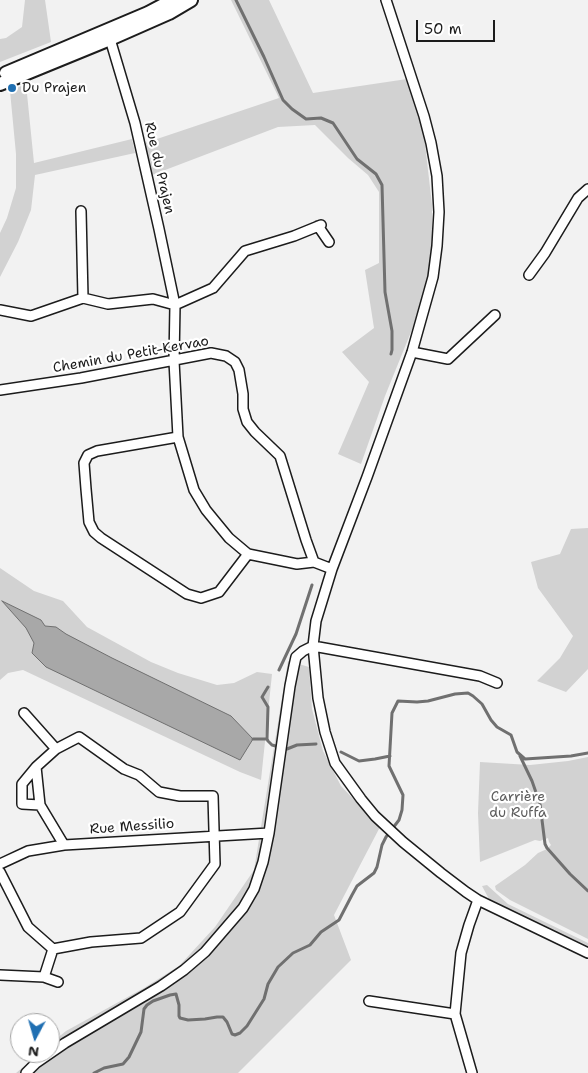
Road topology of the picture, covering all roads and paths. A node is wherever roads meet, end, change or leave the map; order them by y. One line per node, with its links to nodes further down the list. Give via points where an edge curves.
1 (173, 0): 5 (main road)
2 (191, 0): 4 (main road)
3 (386, 0): 15 (street, via 424,116 437,176 439,212 433,277)
4 (110, 39): 6 (main road); 12 (street, Rue du Prajen, via 134,124)
5 (0, 75)
6 (0, 84)
7 (588, 188): 10 (street, via 578,198)
8 (81, 211): 11 (street)
9 (329, 242): 12 (street, via 320,226 245,251 213,288)
10 (529, 275)
11 (83, 298): 12 (street, via 108,304 153,300); 13 (street, via 31,316)
12 (175, 305): 16 (street, Rue du Prajen)
13 (0, 310)
14 (495, 315): 15 (street, via 448,359)
15 (412, 352): 21 (street)
16 (174, 360): 17 (street, Chemin du Petit-Kervao); 18 (street, Rue du Prajen); 20 (street, Chemin du Petit-Kervao, via 211,354 226,356 235,362 241,377 247,422 280,456)
17 (0, 390)
18 (178, 437): 19 (street, Rue du Prajen, via 194,490 206,510); 19 (street, via 88,455 84,463 86,489 89,522 94,532 187,594 201,598 219,592)
19 (248, 554): 20 (street, via 297,564)
20 (314, 562): 21 (street)
21 (332, 569): 22 (street, via 316,621)
22 (313, 646): 23 (street, via 480,676); 28 (street, via 296,657); 33 (street, via 318,698 335,763 375,816 402,842)
23 (497, 684)
24 (24, 713): 25 (street)
25 (56, 749): 26 (street); 29 (street, via 79,737 124,769 139,775 159,792 213,796)
26 (36, 767): 27 (street); 27 (street, via 22,784 22,804)
27 (40, 805): 30 (street)
28 (269, 833): 29 (street, Rue Messilio); 41 (street, via 254,889 243,908 205,952 161,986 65,1043)
29 (214, 836): 30 (street, Rue Messilio); 34 (street, via 215,864 180,912 141,938)
30 (64, 845): 31 (street, Rue Messilio, via 28,851)
31 (0, 864)
32 (0, 872): 34 (street, via 28,927)
33 (478, 900): 35 (street); 40 (street, via 461,953)
34 (53, 949): 37 (street)
35 (588, 953)
36 (0, 975): 37 (street)
37 (44, 977): 38 (street)
38 (58, 982)
39 (369, 1001): 40 (street)
40 (455, 1014): 42 (street)
41 (26, 1073)
42 (472, 1073)

